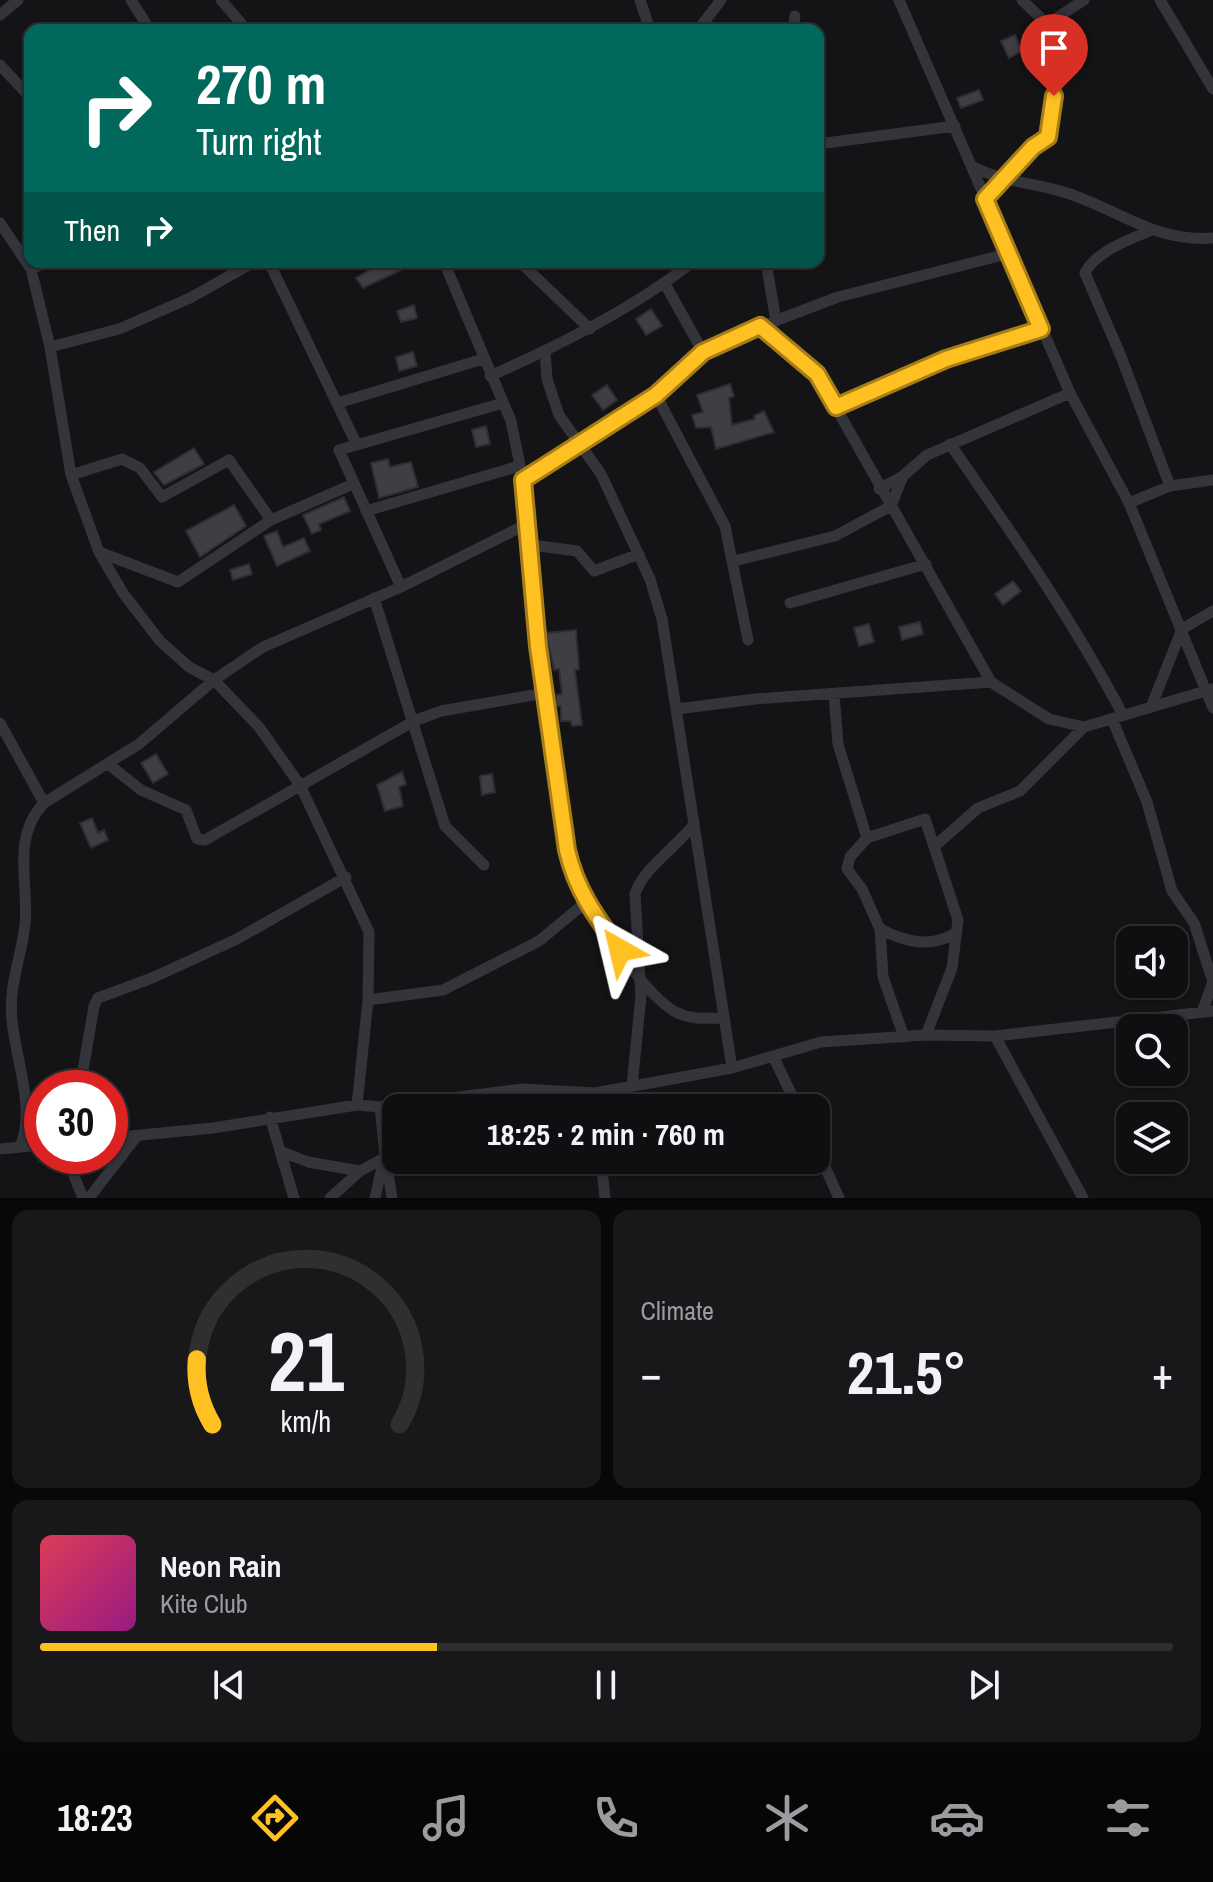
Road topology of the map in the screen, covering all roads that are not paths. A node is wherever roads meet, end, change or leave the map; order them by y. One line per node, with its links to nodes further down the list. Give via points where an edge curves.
1 (18, 0): 10 (street)
2 (131, 0): 12 (street)
3 (221, 0): 13 (street)
4 (640, 0): 14 (street)
5 (721, 0): 15 (street)
6 (899, 0): 21 (street)
7 (1022, 0): 17 (street)
8 (1084, 0): 17 (street)
9 (1160, 0): 19 (street)
10 (0, 15)
11 (795, 16): 16 (street)
12 (146, 24)
13 (242, 24)
14 (648, 24)
15 (703, 24)
16 (794, 24)
17 (1051, 28): 24 (street, via 1059,78 1048,137)
18 (0, 65): 20 (street)
19 (1213, 89)
20 (24, 91)
21 (955, 126): 22 (street); 23 (street)
22 (824, 143)
23 (972, 166): 24 (street); 25 (street)
24 (1005, 181): 25 (street); 26 (street, via 1095,202)
25 (985, 199): 32 (street)
26 (1124, 220): 28 (street); 30 (street)
27 (0, 223): 29 (street)
28 (1150, 231): 30 (street); 31 (street)
29 (5, 239): 33 (street)
30 (1127, 240): 65 (street, via 1085,273)
31 (1211, 242)
32 (1007, 254): 42 (street, via 838,297); 45 (street)
33 (24, 261)
34 (243, 268): 46 (street, via 119,329)
35 (272, 268): 53 (street)
36 (446, 268): 49 (street)
37 (526, 268): 44 (street)
38 (685, 268): 41 (street)
39 (767, 268): 42 (street)
40 (31, 269): 46 (street)
41 (665, 284): 44 (street); 48 (street)
42 (776, 321): 43 (street)
43 (760, 326): 48 (street); 55 (street, via 817,374)
44 (590, 329): 47 (street)
45 (1041, 329): 51 (street); 55 (street, via 946,359)
46 (50, 347): 60 (street)
47 (545, 351): 50 (street); 58 (street, via 547,379 559,415)
48 (703, 352): 52 (street)
49 (483, 359): 50 (street); 53 (street)
50 (490, 376): 54 (street)
51 (1070, 393): 57 (street); 67 (street)
52 (656, 395): 58 (street); 75 (street, via 716,503)
53 (338, 403): 56 (street)
54 (503, 403): 56 (street); 59 (street)
55 (836, 407): 66 (street)
56 (356, 443): 64 (street, via 338,452)
57 (950, 444): 61 (street); 91 (street, via 1084,641)
58 (580, 445): 62 (street); 74 (street, via 601,474)
59 (519, 466): 62 (street); 69 (street)
60 (71, 475): 70 (street, via 122,459 140,468 162,497 229,460); 73 (street)
61 (903, 476): 66 (street); 68 (street)
62 (523, 480): 71 (street)
63 (1213, 480): 65 (street)
64 (353, 484): 69 (street); 70 (street)
65 (1170, 486): 67 (street)
66 (879, 489): 68 (street)
67 (1129, 503): 81 (street)
68 (891, 506): 75 (street, via 835,536); 76 (street)
69 (366, 511): 77 (street)
70 (271, 520): 73 (street, via 178,582)
71 (529, 523): 72 (street); 77 (street)
72 (531, 545): 74 (street, via 577,551 594,571); 86 (street)
73 (99, 552): 83 (street, via 160,641 189,667)
74 (639, 554): 90 (street, via 662,619)
75 (734, 561): 82 (street)
76 (926, 564): 79 (street); 84 (street)
77 (401, 587): 78 (street)
78 (374, 598): 83 (street, via 263,647); 92 (street)
79 (790, 603)
80 (1213, 611): 81 (street)
81 (1182, 629): 85 (street); 88 (street)
82 (748, 640)
83 (214, 680): 95 (street); 96 (street, via 259,727)
84 (991, 682): 87 (street); 94 (street, via 1049,719)
85 (1210, 690): 88 (street); 89 (street)
86 (545, 693): 92 (street, via 441,711); 105 (street, via 567,850)
87 (834, 694): 90 (street); 99 (street, via 838,744)
88 (1151, 707): 91 (street)
89 (1213, 708)
90 (677, 709): 98 (street)
91 (1118, 717): 94 (street); 109 (street, via 1172,891 1194,923)
92 (414, 721): 96 (street); 103 (street, via 445,826)
93 (0, 723): 97 (street)
94 (1084, 727): 101 (street, via 1020,791 978,808)
95 (108, 764): 96 (street, via 141,790 186,810 197,839 205,840); 97 (street)
96 (300, 785): 104 (street)
97 (44, 803): 113 (street, via 32,816 23,845 25,923 10,989)
98 (694, 824): 100 (street); 102 (street)
99 (867, 838): 101 (street, via 925,819); 106 (street, via 847,869)
100 (678, 845): 102 (street); 108 (street, via 639,882 635,894)
101 (936, 845): 107 (street)
102 (699, 856): 112 (street)
103 (484, 865)
104 (346, 877): 110 (street, via 369,932); 120 (street, via 237,939 98,998)
105 (585, 903): 108 (street); 110 (street, via 539,941 443,990)
106 (880, 929): 107 (street, via 924,943 944,941); 117 (street, via 883,977)
107 (957, 932): 115 (street, via 944,996)
108 (638, 974): 112 (street, via 661,1003 681,1015); 121 (street)
109 (1213, 982): 111 (street)
110 (368, 1000): 124 (street)
111 (1208, 1012): 116 (street)
112 (724, 1018): 119 (street)
113 (12, 1021): 114 (street); 130 (street, via 26,1122)
114 (0, 1030)
115 (926, 1035): 116 (street); 117 (street)
116 (995, 1036): 150 (street)
117 (904, 1037): 118 (street, via 821,1042)
118 (774, 1058): 119 (street); 123 (street)
119 (732, 1068): 121 (street)
120 (83, 1070)
121 (632, 1086): 122 (street)
122 (595, 1093): 125 (street, via 523,1089)
123 (791, 1094)
124 (357, 1105): 125 (street); 126 (street)
125 (380, 1107): 127 (street)
126 (270, 1117): 128 (street); 133 (street)
127 (382, 1127)
128 (137, 1136): 129 (street); 141 (street)
129 (128, 1137)
130 (20, 1147): 131 (street); 132 (street)
131 (24, 1147)
132 (0, 1149)
133 (280, 1151): 136 (street); 144 (street)
134 (382, 1158): 136 (street)
135 (382, 1169): 146 (street)
136 (360, 1171): 145 (street)
137 (73, 1174): 142 (street)
138 (388, 1174): 147 (street)
139 (602, 1174): 148 (street)
140 (828, 1174): 149 (street)
141 (100, 1192): 143 (street)
142 (83, 1198)
143 (89, 1198)
144 (294, 1198)
145 (330, 1198)
146 (375, 1198)
147 (392, 1198)
148 (605, 1198)
149 (839, 1198)
150 (1083, 1198)

